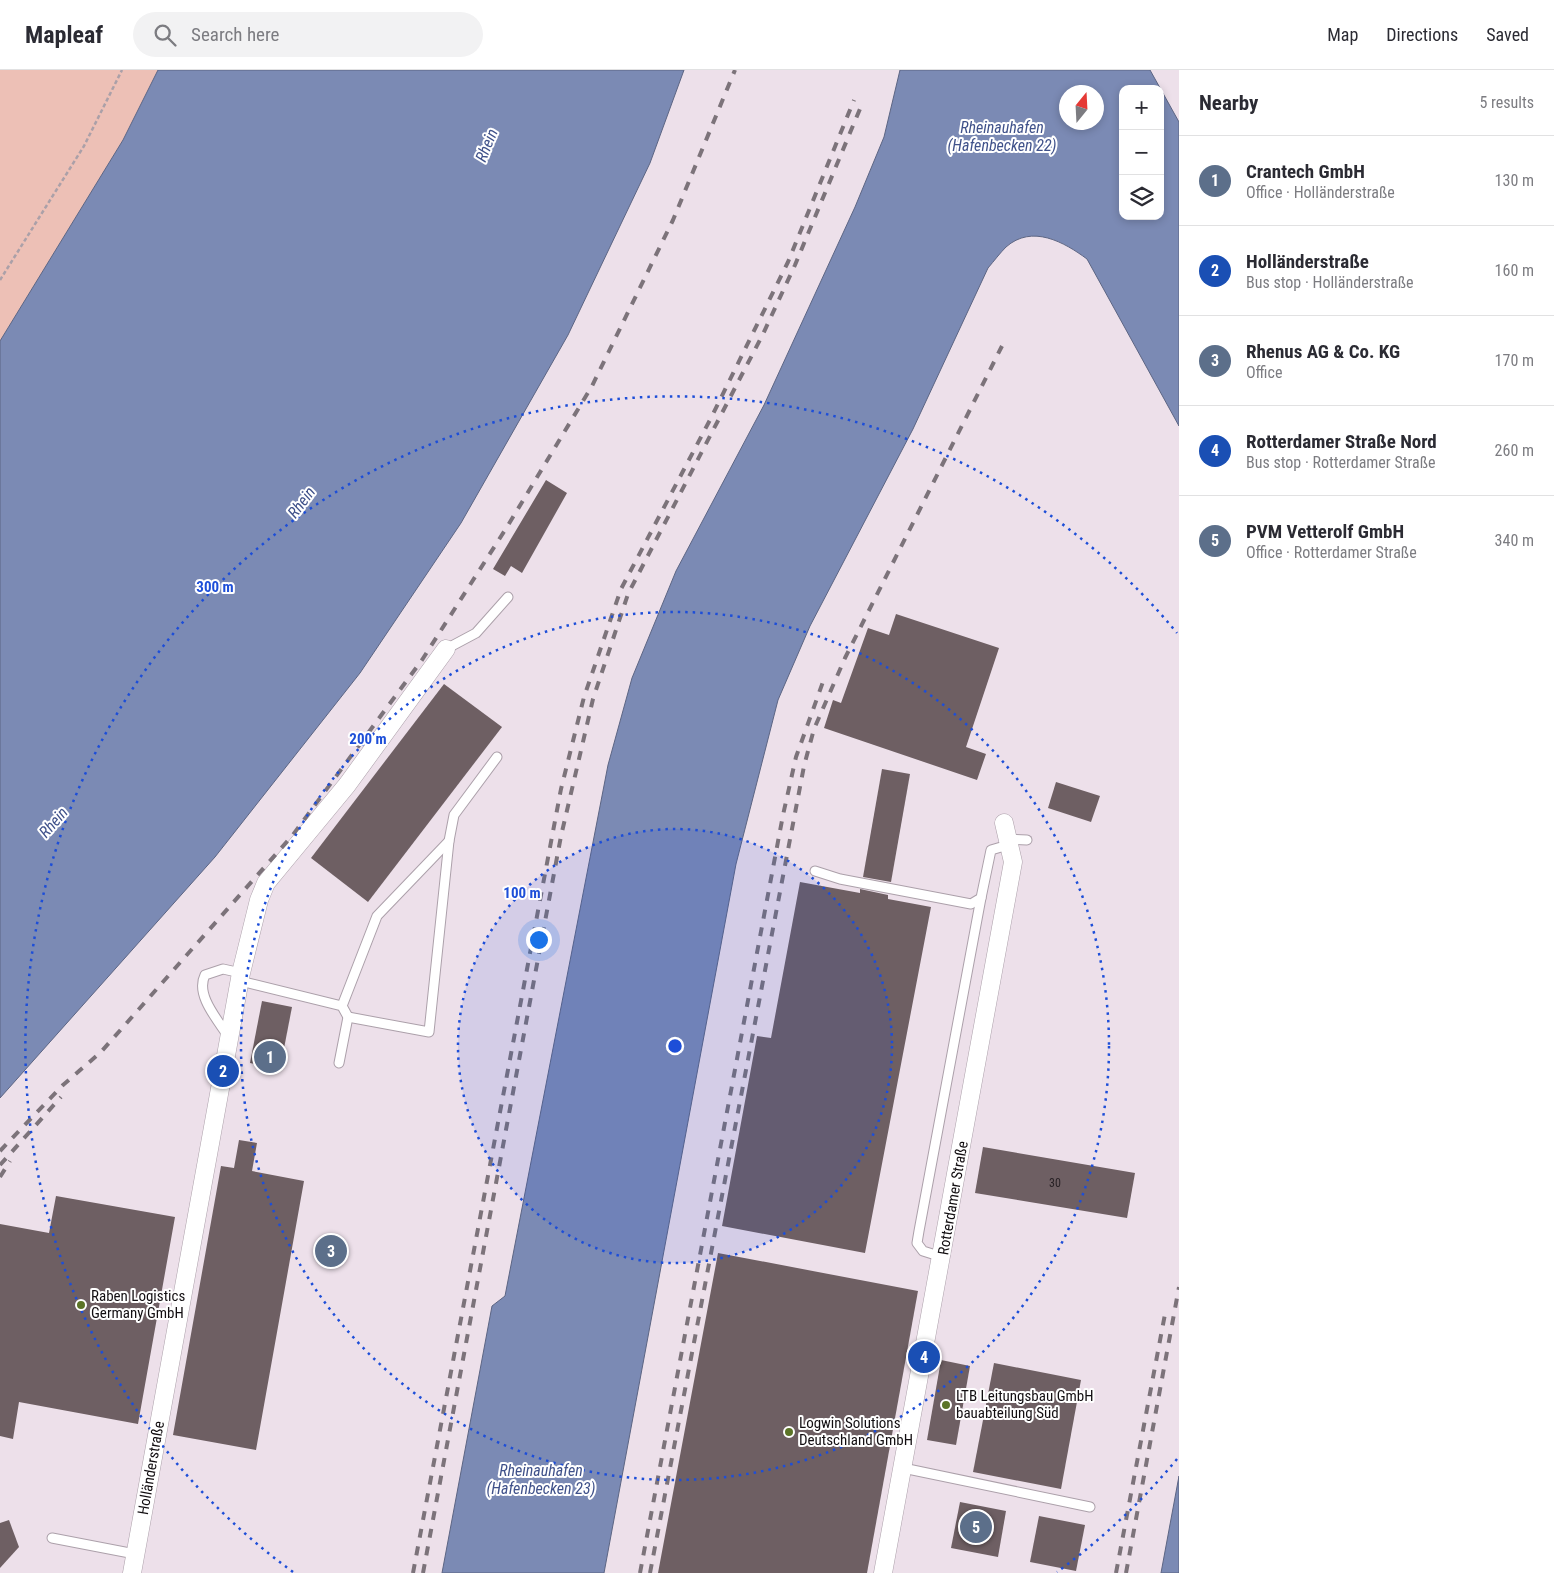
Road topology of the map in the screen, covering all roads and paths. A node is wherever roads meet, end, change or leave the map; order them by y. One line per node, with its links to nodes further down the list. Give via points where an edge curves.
1 (122, 70): 2 (path, via 84,146)
2 (0, 280)
3 (508, 597): 4 (lane, via 476,633)
4 (446, 649): 11 (street, Holländerstraße, via 347,785 266,883)
5 (497, 757): 8 (lane, via 454,815)
6 (1006, 836): 7 (lane); 10 (lane, via 988,855); 16 (street, Rotterdamer Straße, via 1013,862)
7 (1028, 840)
8 (449, 841): 12 (lane, via 377,916); 13 (lane, via 429,1032)
9 (815, 871): 10 (lane, via 952,901 971,904)
10 (981, 898): 16 (lane, via 917,1243 923,1251)
11 (241, 977): 12 (lane); 14 (street, Holländerstraße); 14 (lane, via 223,969 205,975 202,981 203,994)
12 (342, 1006): 13 (lane)
13 (348, 1017): 15 (lane)
14 (230, 1038): 20 (street, Holländerstraße)
15 (339, 1063)
16 (942, 1257): 17 (street, Rotterdamer Straße)
17 (903, 1468): 18 (lane); 22 (street, Rotterdamer Straße)
18 (1090, 1507)
19 (52, 1538): 20 (lane)
20 (135, 1554): 21 (street, Holländerstraße)
21 (132, 1573)
22 (883, 1573)

